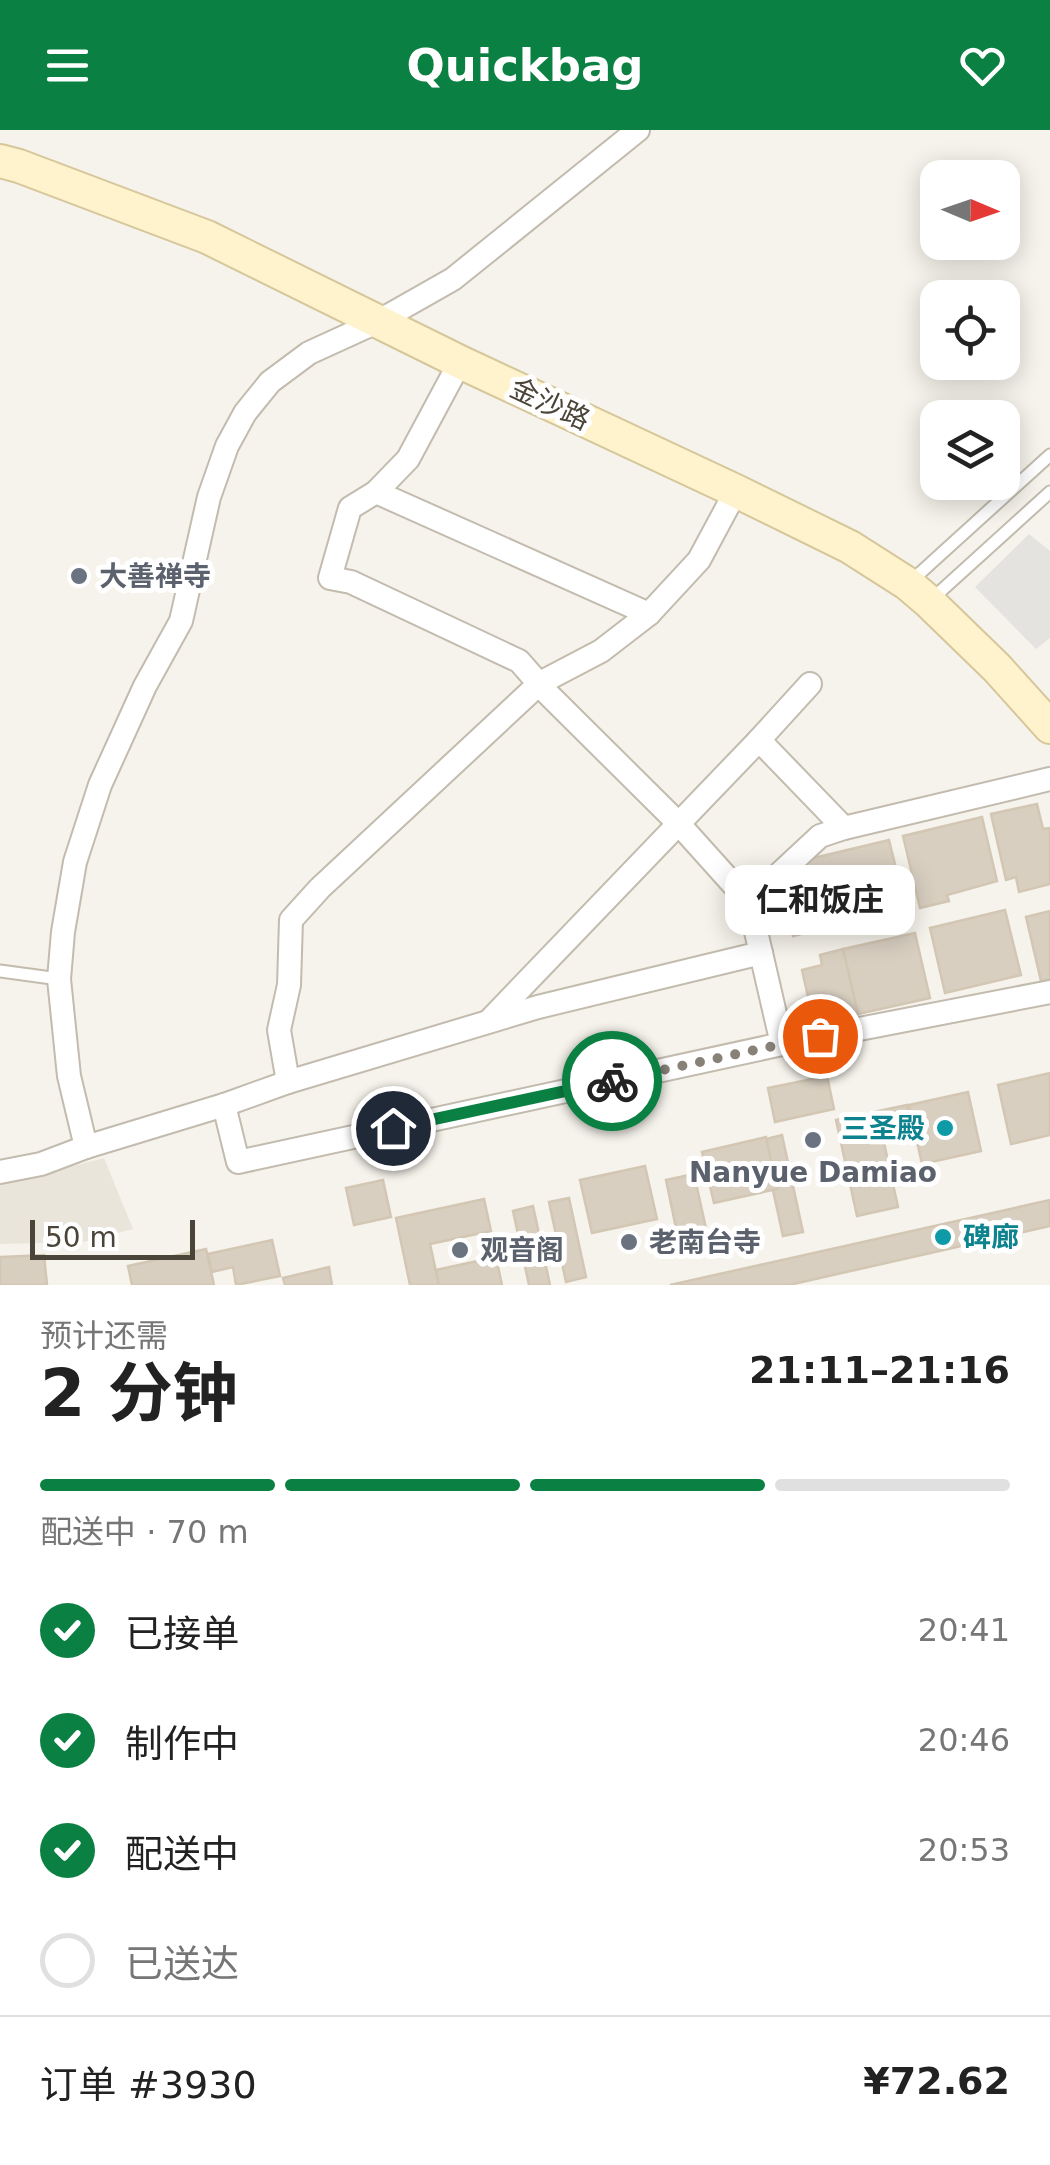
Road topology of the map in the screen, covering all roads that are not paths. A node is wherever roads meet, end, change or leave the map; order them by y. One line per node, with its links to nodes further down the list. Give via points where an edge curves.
1 (638, 130): 3 (street, via 452,279)
2 (0, 162): 3 (main road, 金沙路, via 207,237)
3 (379, 321): 4 (main road, 金沙路); 21 (street, via 309,353 270,382 227,446 180,622 100,785 75,862)
4 (460, 362): 6 (main road, 金沙路); 7 (street, via 408,460)
5 (1050, 455): 9 (lane)
6 (736, 491): 9 (main road, 金沙路, via 850,547); 10 (street, via 699,560)
7 (376, 492): 10 (street); 11 (street, via 350,508 330,578 352,582 519,662)
8 (1050, 492): 9 (lane)
9 (918, 593): 13 (main road, 金沙路)
10 (649, 614): 11 (street, via 600,651)
11 (540, 683): 16 (street); 25 (street, via 291,920 279,1030)
12 (810, 684): 14 (street)
13 (1050, 726)
14 (759, 740): 16 (street); 17 (street)
15 (1050, 780): 17 (street)
16 (678, 823): 18 (street); 23 (street)
17 (844, 828): 18 (street, via 820,836)
18 (749, 902): 19 (street)
19 (761, 953): 23 (street); 24 (street)
20 (0, 971): 21 (lane)
21 (60, 979): 27 (street, via 69,1076)
22 (1050, 992): 24 (street)
23 (486, 1024): 25 (street)
24 (782, 1044): 26 (street, via 238,1162)
25 (288, 1082): 26 (street)
26 (224, 1105): 27 (street)
27 (86, 1147): 28 (street)
28 (0, 1172)

